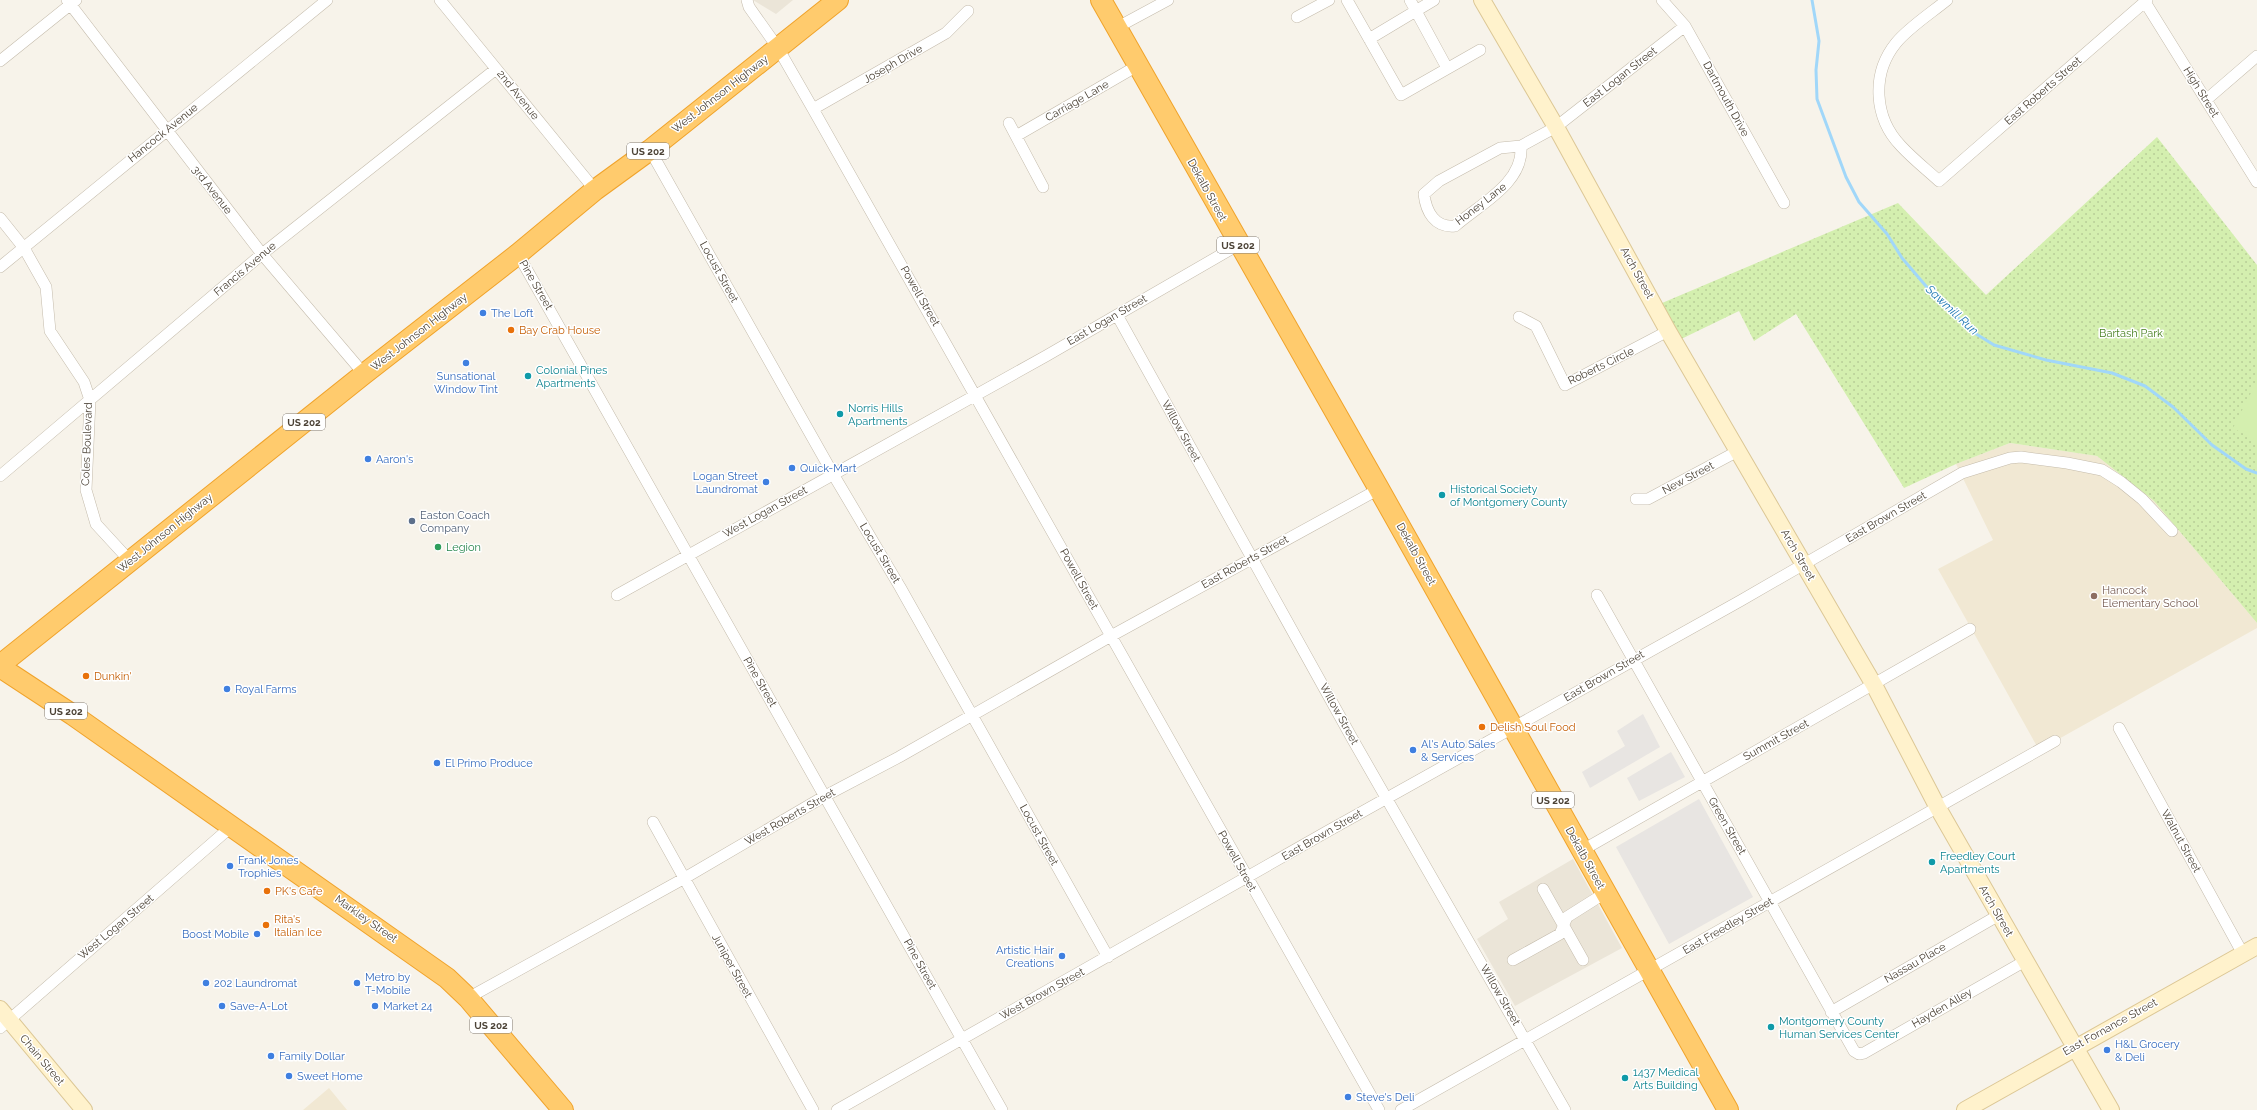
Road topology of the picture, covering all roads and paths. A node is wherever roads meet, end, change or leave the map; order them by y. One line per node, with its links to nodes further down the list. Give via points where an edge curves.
1 (327, 0): 33 (street, Hancock Avenue)
2 (440, 0): 28 (street, 2nd Avenue)
3 (747, 0): 22 (street, Powell Street, via 749,7)
4 (838, 0): 22 (highway, West Johnson Highway / US 202)
5 (1100, 0): 20 (highway, Dekalb Street / US 202)
6 (1168, 0): 20 (street)
7 (1329, 0): 18 (street)
8 (1347, 0): 21 (street)
9 (1410, 0): 17 (street)
10 (1434, 0): 17 (street)
11 (1482, 0): 32 (street, Arch Street)
12 (1662, 0): 19 (street, Dartmouth Drive)
13 (1947, 0): 14 (street, East Roberts Street, via 1896,43 1882,65 1879,85 1880,107 1887,127 1900,146 1939,181)
14 (2146, 1): 29 (street, High Street)
15 (72, 2): 25 (street); 33 (street, 3rd Avenue)
16 (968, 11): 30 (street, Joseph Drive, via 946,33)
17 (1416, 11): 21 (street); 27 (street)
18 (1297, 17)
19 (1685, 26): 32 (street, East Logan Street); 40 (street, Dartmouth Drive)
20 (1116, 28): 26 (highway, Dekalb Street / US 202)
21 (1369, 39): 27 (street, via 1401,95)
22 (778, 48): 30 (street, Powell Street); 36 (highway, West Johnson Highway / US 202)
23 (1480, 50): 27 (street)
24 (2257, 56): 29 (street)
25 (0, 61)
26 (1137, 66): 34 (street, Carriage Lane); 42 (highway, Dekalb Street / US 202)
27 (1447, 68)
28 (496, 69): 39 (street, 2nd Avenue); 44 (street, Francis Avenue)
29 (2206, 100): 37 (street, High Street)
30 (813, 109): 51 (street, Powell Street)
31 (1009, 123): 34 (street)
32 (1556, 127): 35 (street, Honey Lane); 49 (street, Arch Street)
33 (166, 130): 43 (street, Hancock Avenue); 44 (street, 3rd Avenue)
34 (1016, 136): 38 (street)
35 (1521, 146): 35 (street, Honey Lane, via 1500,148 1439,181 1424,194 1425,206 1435,220 1447,227 1455,226 1512,179 1522,157)
36 (650, 150): 39 (highway, West Johnson Highway / US 202); 54 (street, Locust Street)
37 (2257, 182)
38 (1043, 187)
39 (595, 190): 45 (highway, West Johnson Highway / US 202)
40 (1784, 203)
41 (0, 218): 43 (street, Coles Boulevard)
42 (1238, 245): 47 (street, East Logan Street); 56 (highway, Dekalb Street / US 202)
43 (24, 248): 46 (street, Hancock Avenue); 52 (street, Coles Boulevard, via 46,286 50,331 84,382)
44 (262, 254): 50 (street, 3rd Avenue); 52 (street, Francis Avenue)
45 (518, 254): 50 (highway, West Johnson Highway / US 202); 59 (street, Pine Street)
46 (0, 267)
47 (1117, 315): 51 (street, East Logan Street); 60 (street, Willow Street)
48 (1519, 317): 49 (street, Roberts Circle, via 1536,326 1565,385)
49 (1668, 331): 53 (street, Arch Street)
50 (364, 374): 61 (highway, West Johnson Highway / US 202)
51 (976, 395): 54 (street, West Logan Street); 66 (street, Powell Street)
52 (90, 400): 55 (street, Francis Avenue); 61 (street, Coles Boulevard, via 86,490 96,524)
53 (1738, 451): 57 (street, New Street, via 1648,499); 62 (street, Arch Street)
54 (833, 474): 59 (street, West Logan Street); 70 (street, Locust Street)
55 (0, 476)
56 (1379, 489): 60 (street, East Roberts Street); 72 (highway, Dekalb Street / US 202)
57 (1636, 499)
58 (2172, 531): 62 (street, East Brown Street, via 2142,498 2102,470 2067,463 2010,458 1962,473)
59 (688, 556): 63 (street, West Logan Street); 75 (street, Pine Street)
60 (1252, 557): 66 (street, East Roberts Street); 76 (street, Willow Street)
61 (130, 561): 68 (highway, West Johnson Highway / US 202)
62 (1803, 565): 67 (street, East Brown Street); 69 (street, Arch Street)
63 (617, 594)
64 (1597, 595): 67 (street, Green Street)
65 (1970, 629): 69 (street, Summit Street)
66 (1111, 636): 70 (street, West Roberts Street); 82 (street, Powell Street)
67 (1634, 659): 72 (street, East Brown Street); 74 (street, Green Street)
68 (0, 666): 79 (highway, Markley Street / US 202)
69 (1874, 685): 74 (street, Summit Street); 77 (street, Arch Street)
70 (972, 715): 75 (street, West Roberts Street, via 900,757); 90 (street, Locust Street)
71 (2119, 728): 89 (street, Walnut Street)
72 (1514, 729): 76 (street, East Brown Street); 80 (highway, Dekalb Street / US 202)
73 (2055, 741): 77 (street, East Freedley Street)
74 (1701, 781): 80 (street, Summit Street); 85 (street, Green Street)
75 (825, 796): 81 (street, West Roberts Street); 98 (street, Pine Street)
76 (1387, 799): 82 (street, East Brown Street); 99 (street, Willow Street)
77 (1938, 808): 85 (street, East Freedley Street); 86 (street, Arch Street)
78 (653, 822): 81 (street, Juniper Street)
79 (232, 826): 95 (highway, Markley Street / US 202, via 420,958); 97 (street, West Logan Street)
80 (1581, 851): 84 (highway, Dekalb Street / US 202)
81 (683, 879): 95 (street, West Roberts Street); 104 (street, Juniper Street)
82 (1247, 879): 90 (street, West Brown Street); 107 (street, Powell Street)
83 (1543, 889): 87 (street)
84 (1605, 892): 87 (street, via 1567,917); 94 (highway, Dekalb Street / US 202)
85 (1769, 902): 94 (street, East Freedley Street); 96 (street, Green Street)
86 (1999, 915): 93 (street, Arch Street); 96 (street, Nassau Place)
87 (1565, 928): 91 (street, via 1560,934); 92 (street)
88 (2257, 946): 89 (street, East Fornance Street)
89 (2243, 954): 100 (street, East Fornance Street)
90 (1108, 957): 98 (street, West Brown Street)
91 (1513, 960)
92 (1584, 960)
93 (2025, 961): 100 (street, Arch Street); 101 (street, Hayden Alley, via 1864,1053)
94 (1649, 971): 99 (street, East Freedley Street); 110 (highway, Dekalb Street / US 202)
95 (468, 998): 103 (highway, Markley Street / US 202)
96 (1831, 1012): 101 (street, Green Street)
97 (3, 1019): 102 (street, Chain Street)
98 (962, 1040): 105 (street, West Brown Street); 106 (street, Pine Street)
99 (1526, 1040): 108 (street, East Freedley Street); 109 (street, Willow Street)
100 (2074, 1047): 111 (street, East Fornance Street); 112 (street, Arch Street)
101 (1858, 1054)
102 (84, 1110)
103 (563, 1110)
104 (813, 1110)
105 (838, 1110)
106 (1002, 1110)
107 (1379, 1110)
108 (1401, 1110)
109 (1565, 1110)
110 (1728, 1110)
111 (1965, 1110)
112 (2111, 1110)

